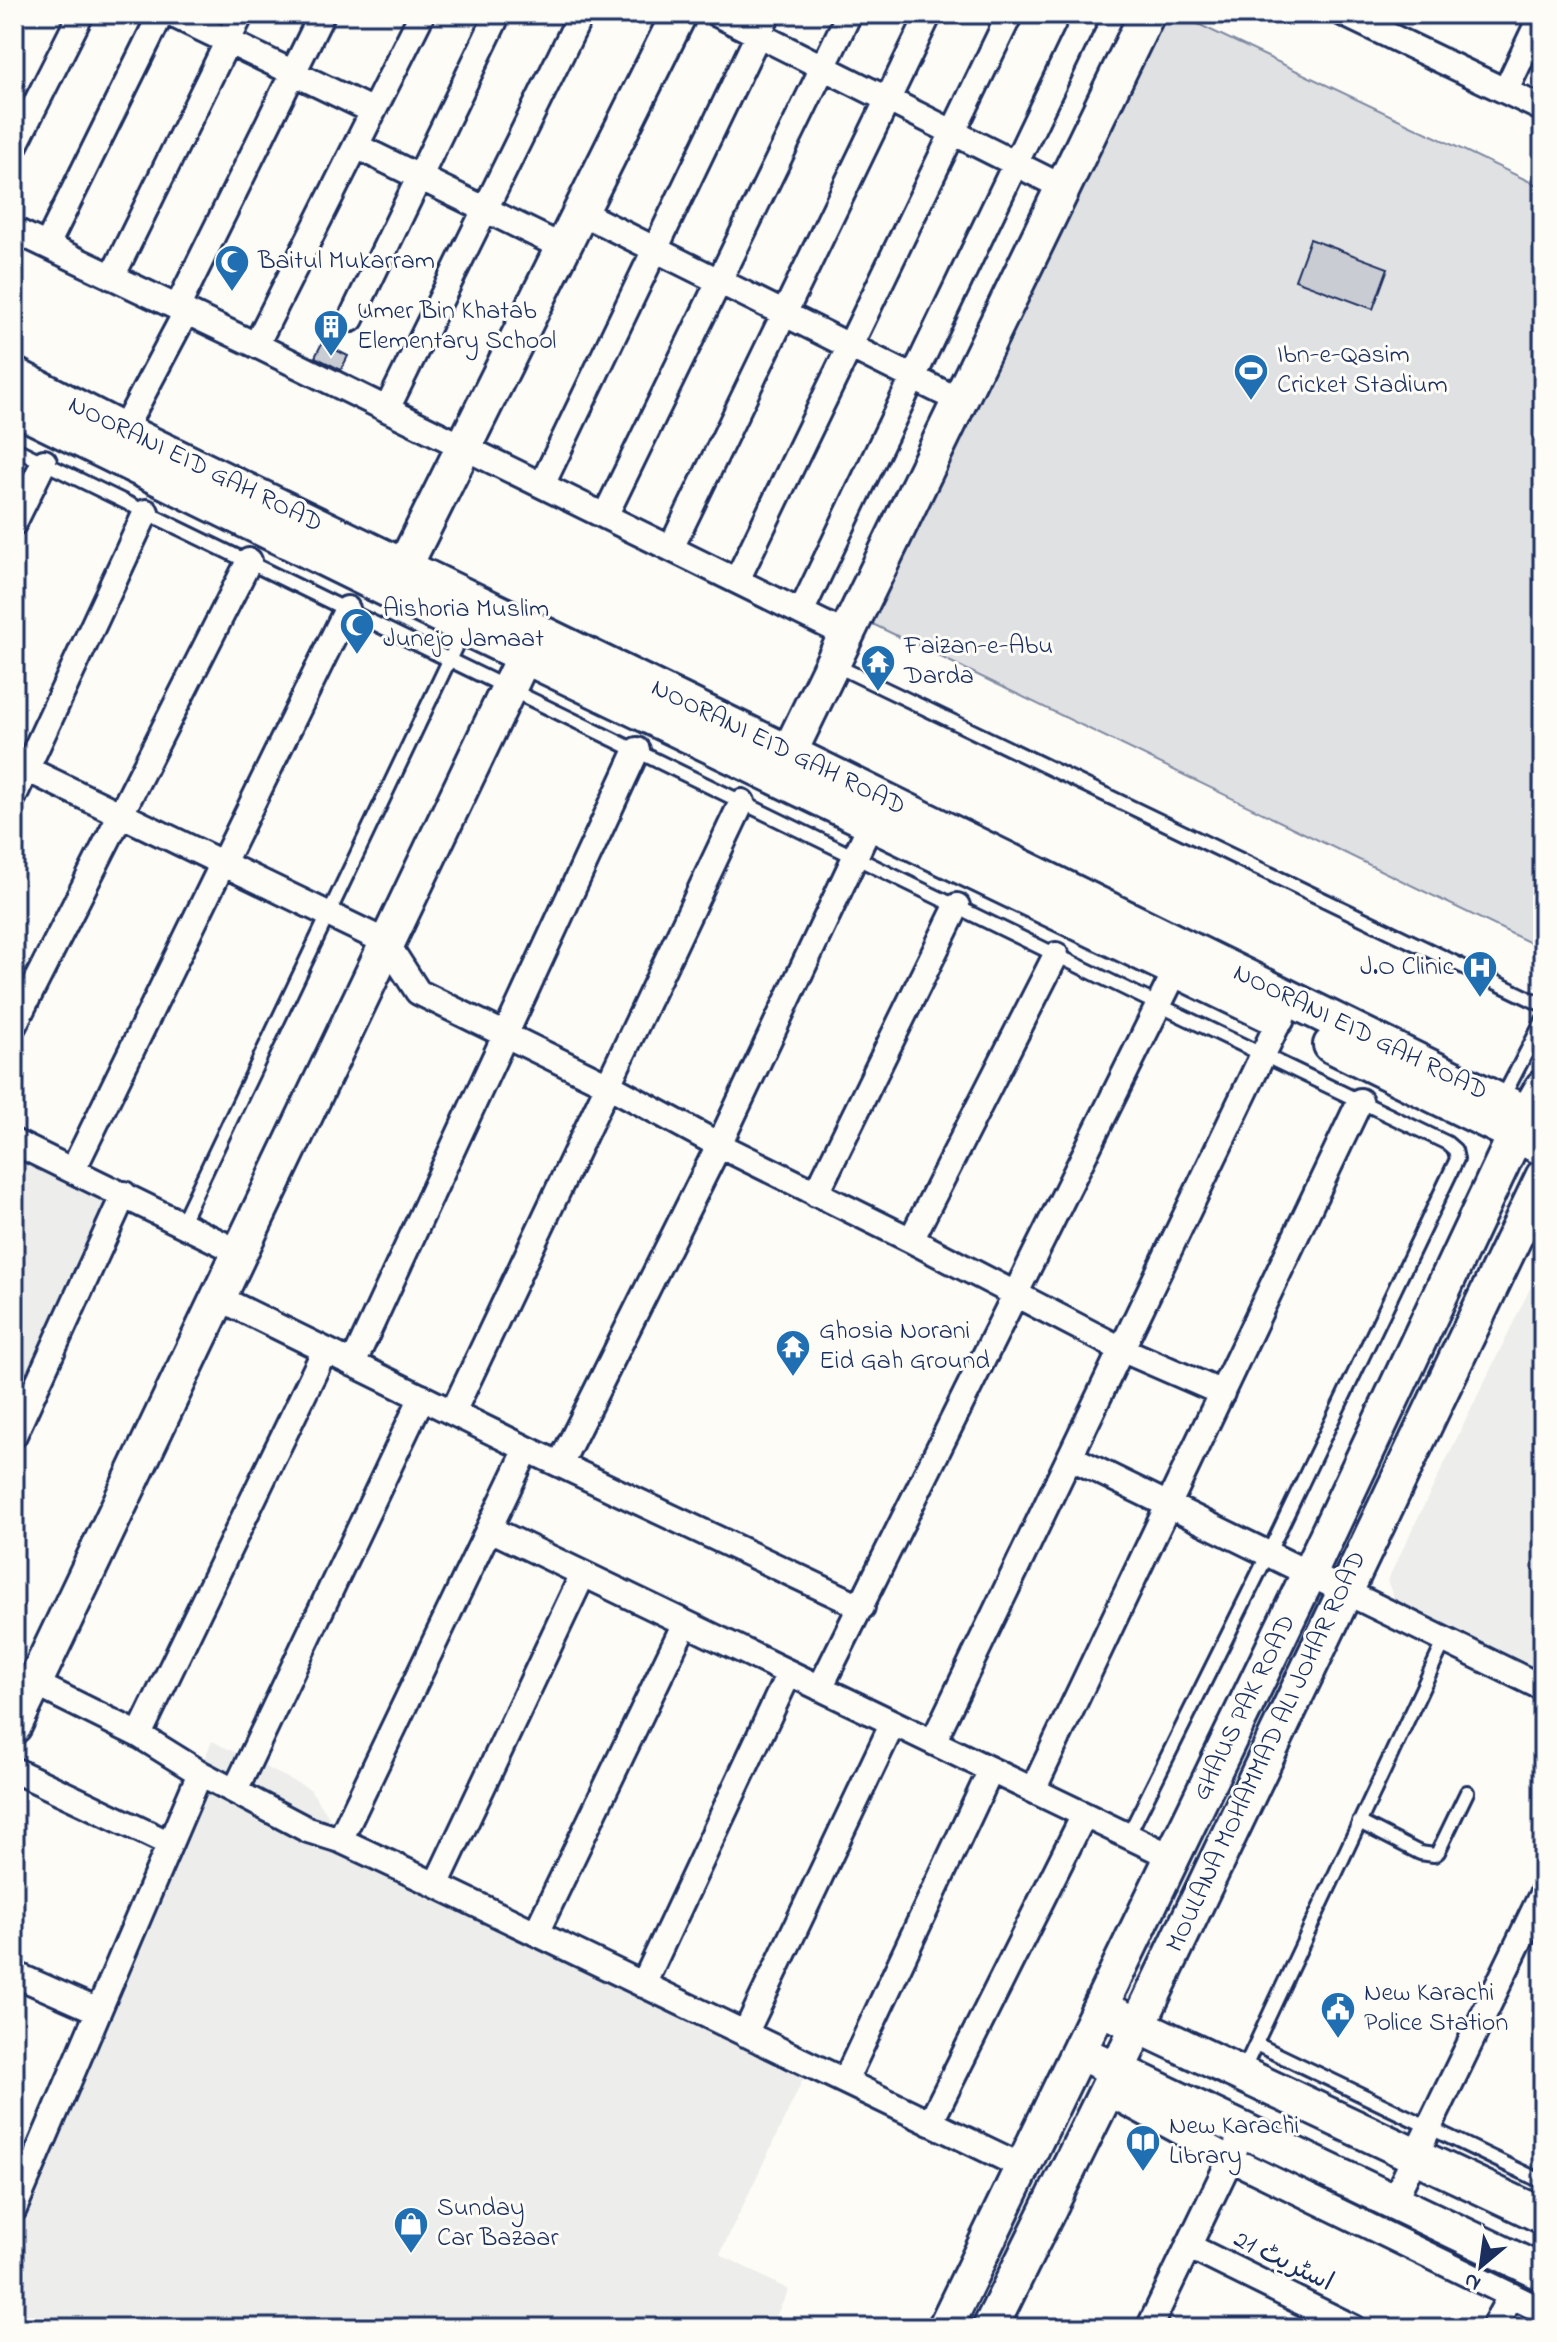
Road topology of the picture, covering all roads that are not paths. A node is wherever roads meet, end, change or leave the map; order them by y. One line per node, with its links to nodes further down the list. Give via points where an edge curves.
1 (81, 14): 29 (street)
2 (161, 14): 36 (street)
3 (171, 14): 20 (street)
4 (241, 14): 20 (street)
5 (322, 14): 22 (street)
6 (422, 14): 26 (street)
7 (498, 14): 31 (street)
8 (581, 14): 33 (street)
9 (679, 14): 34 (main road)
10 (717, 14): 19 (street)
11 (849, 14): 21 (street)
12 (929, 14): 24 (street)
13 (1010, 14): 27 (street)
14 (1087, 14): 30 (street)
15 (1147, 14): 32 (main road)
16 (1344, 14): 18 (street)
17 (1542, 14): 23 (street)
18 (1388, 23): 23 (street)
19 (763, 24): 21 (street); 38 (street)
20 (227, 41): 22 (street); 39 (street)
21 (823, 67): 24 (street); 40 (street)
22 (293, 73): 26 (street); 41 (street)
23 (1506, 90): 25 (street)
24 (888, 99): 27 (street); 42 (street)
25 (1543, 109)
26 (373, 111): 28 (street)
27 (953, 132): 30 (street); 45 (street)
28 (356, 146): 31 (street); 44 (street)
29 (14, 147)
30 (1015, 164): 32 (street); 47 (street)
31 (419, 177): 33 (street); 43 (street)
32 (1064, 188): 48 (main road)
33 (485, 209): 37 (street); 50 (street)
34 (580, 212): 37 (main road); 38 (street)
35 (14, 230): 36 (street)
36 (47, 245): 39 (street)
37 (562, 247): 52 (main road)
38 (655, 250): 40 (street); 55 (street)
39 (112, 277): 41 (street)
40 (719, 282): 42 (street); 57 (street)
41 (181, 310): 44 (street); 51 (street)
42 (784, 314): 45 (street); 59 (street)
43 (351, 319)
44 (256, 345): 50 (street)
45 (850, 346): 47 (street); 62 (street)
46 (14, 375): 51 (main road, NOORANI EID GAH ROAD)
47 (913, 378): 48 (street); 64 (street)
48 (960, 401): 66 (main road)
49 (14, 407): 65 (main road, NOORANI EID GAH ROAD)
50 (387, 409): 52 (street)
51 (123, 431): 61 (main road, NOORANI EID GAH ROAD)
52 (463, 446): 55 (street); 61 (main road)
53 (14, 448): 54 (lane)
54 (44, 462): 56 (lane); 58 (street)
55 (542, 485): 57 (street)
56 (146, 512): 60 (lane); 72 (street)
57 (605, 516): 59 (street)
58 (14, 523)
59 (671, 548): 62 (street)
60 (249, 561): 63 (lane); 75 (street)
61 (404, 567): 71 (main road, NOORANI EID GAH ROAD)
62 (737, 580): 64 (street)
63 (347, 609): 68 (lane); 78 (street)
64 (801, 612): 66 (street)
65 (464, 627): 67 (main road, NOORANI EID GAH ROAD); 68 (lane)
66 (839, 649): 71 (main road); 85 (lane)
67 (524, 656): 69 (main road); 76 (main road, NOORANI EID GAH ROAD)
68 (450, 659): 69 (lane); 80 (lane)
69 (507, 687): 70 (lane); 81 (main road)
70 (637, 750): 74 (lane); 89 (street)
71 (789, 753): 93 (main road, NOORANI EID GAH ROAD)
72 (20, 766): 73 (street); 75 (street)
73 (14, 796)
74 (742, 802): 77 (lane); 91 (street)
75 (121, 815): 78 (street); 88 (street)
76 (872, 821): 77 (street); 83 (main road, NOORANI EID GAH ROAD)
77 (855, 857): 79 (lane); 95 (street)
78 (222, 863): 80 (street); 96 (street)
79 (957, 906): 82 (lane); 99 (street)
80 (327, 913): 81 (street); 100 (lane)
81 (386, 942): 89 (street, via 418,992); 102 (main road)
82 (1056, 955): 84 (lane); 101 (street)
83 (1176, 970): 84 (street); 86 (main road, NOORANI EID GAH ROAD)
84 (1157, 1004): 90 (lane); 103 (street)
85 (1543, 1005)
86 (1280, 1019): 90 (street); 93 (main road, NOORANI EID GAH ROAD)
87 (1543, 1020): 93 (lane)
88 (14, 1025)
89 (505, 1035): 91 (street); 107 (street)
90 (1263, 1055): 92 (lane); 105 (street)
91 (608, 1085): 95 (street); 110 (street)
92 (1360, 1101): 108 (street); 117 (lane, via 1447,1143 1457,1159)
93 (1529, 1118): 119 (main road, GHAUS PAK ROAD)
94 (14, 1142): 96 (street)
95 (719, 1145): 99 (street); 114 (street)
96 (73, 1170): 98 (street)
97 (1543, 1177): 120 (main road, MOULANA MOHAMMAD ALI JOHAR ROAD)
98 (124, 1194): 100 (street); 111 (street)
99 (816, 1194): 101 (street)
100 (181, 1224): 102 (street)
101 (911, 1240): 103 (street)
102 (239, 1252): 104 (main road)
103 (1015, 1293): 105 (street); 121 (street)
104 (217, 1297): 106 (street); 127 (main road)
105 (1121, 1349): 108 (street); 113 (street)
106 (325, 1350): 107 (street); 129 (street)
107 (353, 1364): 109 (street)
108 (1222, 1393): 115 (street)
109 (422, 1397): 110 (street); 135 (street)
110 (453, 1412): 112 (street)
111 (15, 1429)
112 (527, 1449): 114 (street); 116 (street)
113 (1070, 1457): 115 (street); 130 (street)
114 (560, 1464): 121 (street)
115 (1168, 1505): 117 (street); 134 (street)
116 (490, 1529): 118 (street); 140 (street)
117 (1268, 1554): 119 (street); 139 (lane)
118 (583, 1574): 122 (street); 143 (street)
119 (1309, 1574): 120 (street); 142 (main road, GHAUS PAK ROAD)
120 (1344, 1591): 123 (street); 150 (main road, MOULANA MOHAMMAD ALI JOHAR ROAD)
121 (862, 1607): 125 (street)
122 (685, 1623): 124 (street); 145 (street)
123 (1445, 1640): 126 (street); 138 (lane)
124 (789, 1673): 125 (street); 147 (street)
125 (820, 1688): 128 (street)
126 (1543, 1688)
127 (21, 1705): 129 (street)
128 (893, 1723): 130 (street); 151 (street)
129 (139, 1735): 133 (street)
130 (933, 1742): 132 (street)
131 (14, 1770): 141 (street)
132 (991, 1770): 134 (street); 154 (street)
133 (200, 1773): 135 (street); 141 (street)
134 (1033, 1790): 137 (street)
135 (235, 1791): 140 (street, via 308,1830)
136 (1467, 1792): 138 (lane, via 1434,1855)
137 (1084, 1815): 139 (street); 156 (street)
138 (1359, 1822): 153 (lane)
139 (1128, 1836): 142 (street)
140 (340, 1840): 143 (street)
141 (168, 1843): 149 (street)
142 (1172, 1857): 148 (main road, GHAUS PAK ROAD)
143 (436, 1885): 145 (street)
144 (1543, 1892): 157 (street)
145 (536, 1933): 147 (street)
146 (14, 1974): 149 (street)
147 (643, 1985): 151 (street)
148 (1100, 2007): 150 (main road); 152 (main road, GHAUS PAK ROAD)
149 (98, 2011): 162 (street)
150 (1138, 2025): 153 (main road); 155 (main road, MOULANA MOHAMMAD ALI JOHAR ROAD)
151 (745, 2034): 154 (street)
152 (1078, 2052): 155 (main road); 159 (main road, GHAUS PAK ROAD)
153 (1249, 2059): 157 (main road)
154 (845, 2081): 156 (street)
155 (1111, 2081): 158 (main road); 169 (main road, MOULANA MOHAMMAD ALI JOHAR ROAD)
156 (930, 2123): 159 (street)
157 (1423, 2141): 160 (lane); 161 (street); 163 (main road)
158 (1238, 2144): 161 (main road); 164 (street); 166 (street)
159 (1023, 2167): 168 (main road, GHAUS PAK ROAD)
160 (1543, 2182)
161 (1394, 2200): 165 (main road)
162 (14, 2209)
163 (1543, 2216)
164 (1188, 2246): 170 (street); 171 (street, اسٹریٹ 21)
165 (1543, 2273)
166 (1511, 2295): 167 (street); 172 (street)
167 (1543, 2311)
168 (945, 2328)
169 (990, 2328)
170 (1149, 2328)
171 (1354, 2328)
172 (1493, 2328)

